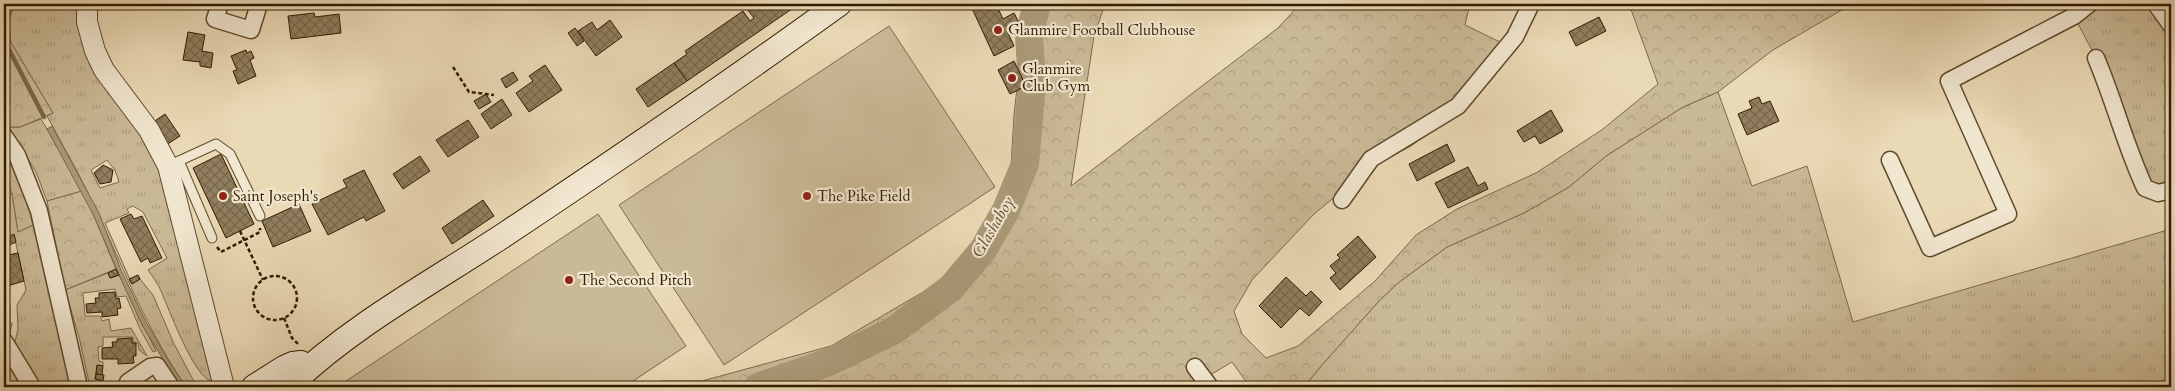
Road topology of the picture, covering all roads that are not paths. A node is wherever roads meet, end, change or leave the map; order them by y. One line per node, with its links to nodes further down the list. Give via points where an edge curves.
1 (87, 4): 12 (street, via 87,22 94,51 104,70)
2 (220, 4): 3 (street, via 215,20 251,30)
3 (259, 4)
4 (839, 4): 19 (main road, via 719,90 345,338)
5 (1530, 4): 14 (street, via 1515,37 1458,106 1371,159)
6 (2089, 4): 11 (street, via 2074,16 1949,80 2008,214 1930,248)
7 (2156, 4): 8 (street)
8 (2171, 25)
9 (2096, 58): 13 (street, via 2112,78 2130,156 2145,188 2158,193)
10 (4, 136): 22 (street, via 17,155 39,211)
11 (1890, 160)
12 (173, 164): 15 (lane, via 216,144 230,154); 16 (lane); 24 (street)
13 (2171, 190)
14 (1342, 200)
15 (260, 216)
16 (212, 238)
17 (4, 341): 21 (street)
18 (1195, 367): 27 (street)
19 (307, 369): 25 (main road, via 301,363 293,364); 26 (main road)
20 (128, 382): 23 (street, via 150,367 157,366)
21 (32, 387)
22 (80, 387)
23 (171, 387)
24 (224, 387)
25 (254, 387)
26 (288, 387)
27 (1210, 387)

